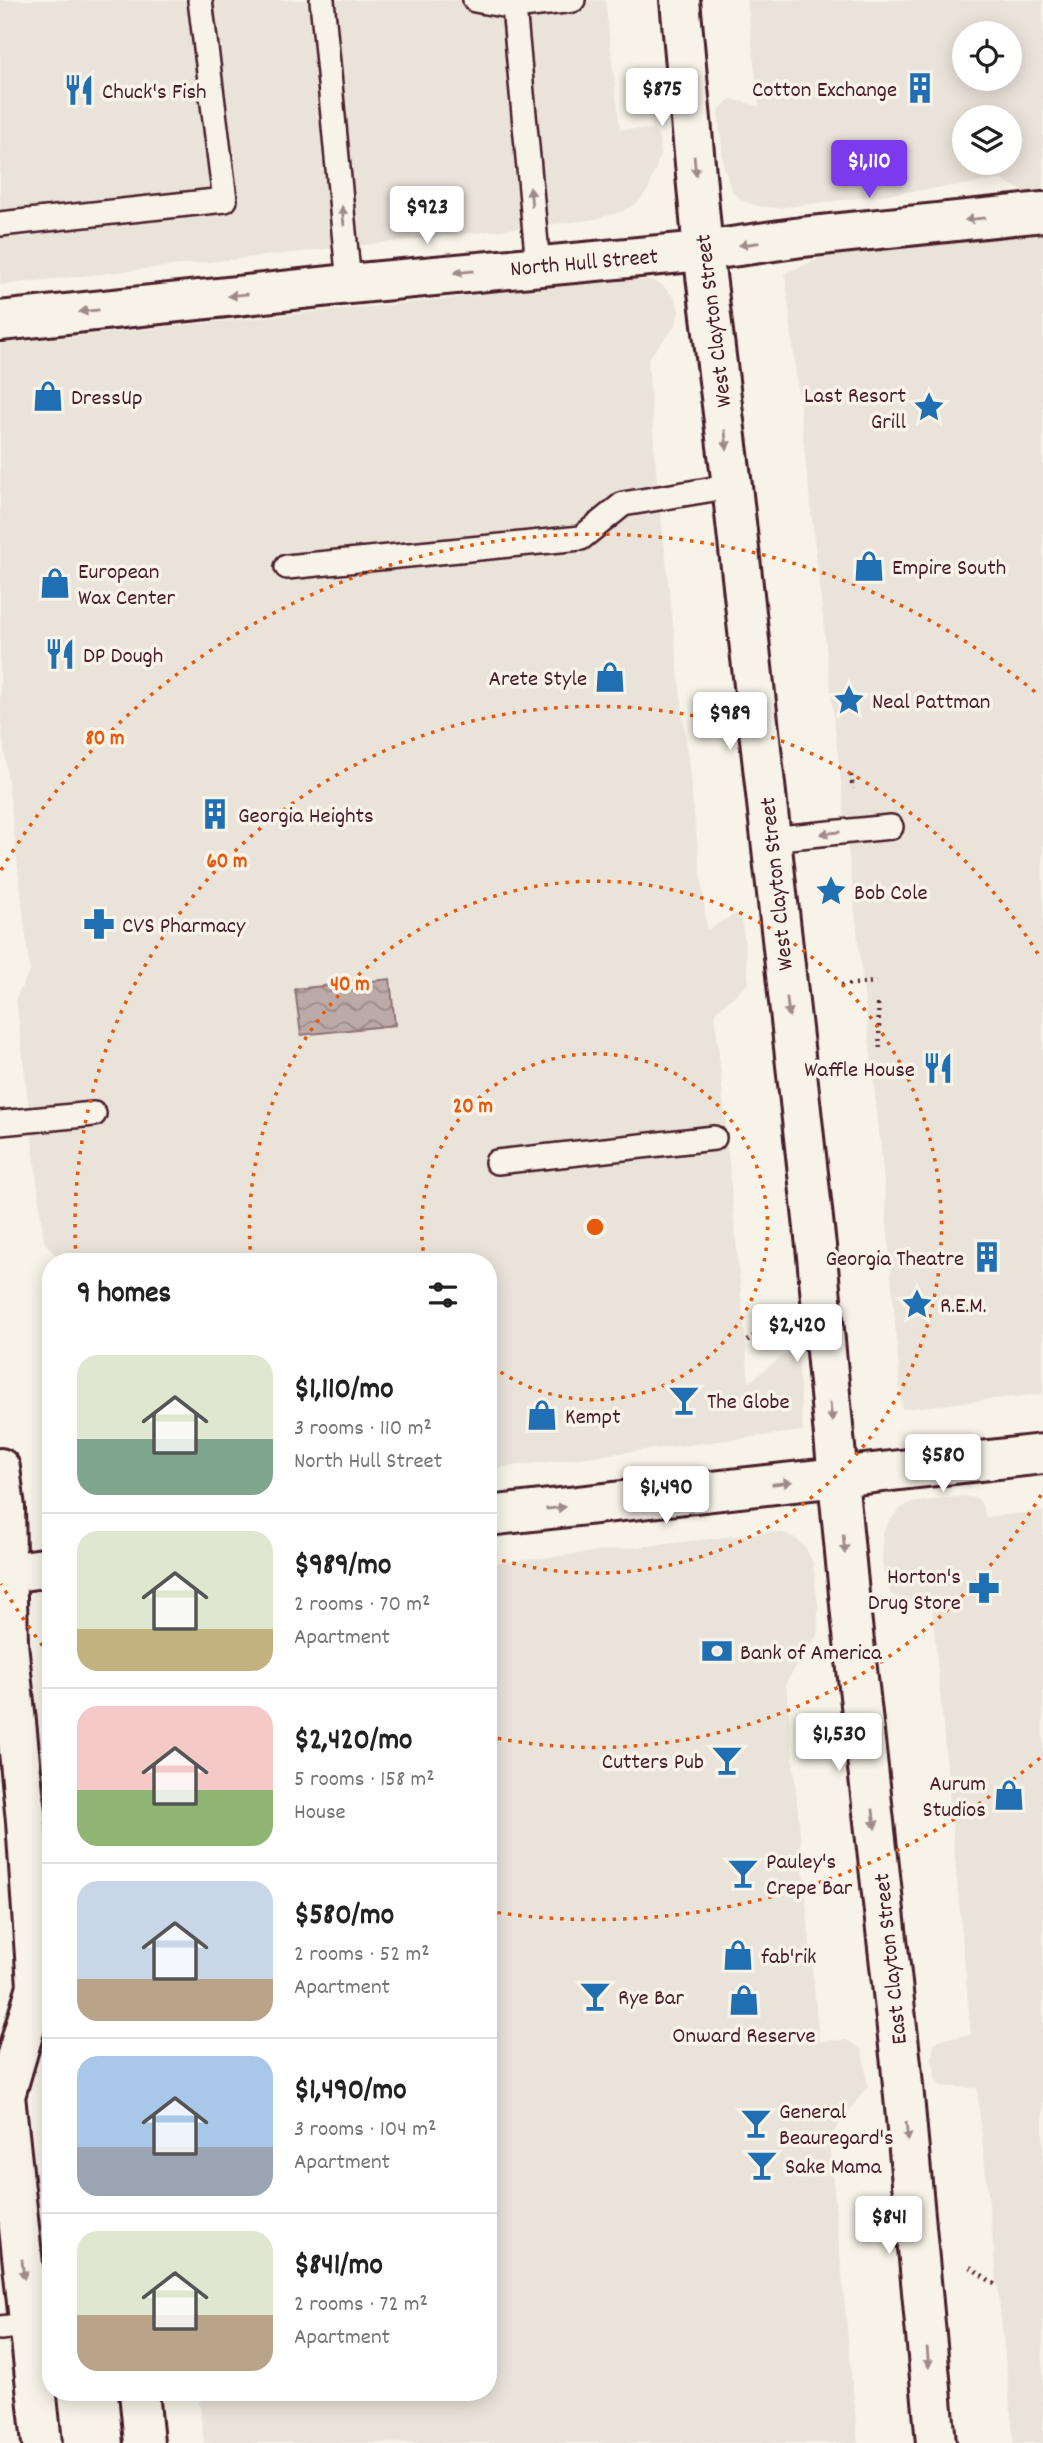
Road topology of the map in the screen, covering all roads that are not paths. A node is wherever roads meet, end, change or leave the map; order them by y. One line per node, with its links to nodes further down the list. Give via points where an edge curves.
1 (200, 0): 8 (lane, via 226,200)
2 (322, 0): 11 (lane, one-way to 2)
3 (475, 0): 6 (lane)
4 (573, 0): 6 (lane)
5 (680, 0): 9 (street, West Clayton Street, one-way to 9)
6 (514, 7): 10 (lane, one-way to 6)
7 (1043, 212): 9 (street, North Hull Street, one-way to 9)
8 (0, 224)
9 (703, 251): 10 (street, North Hull Street); 13 (street, West Clayton Street, one-way to 13)
10 (538, 265): 11 (street, North Hull Street, one-way to 11)
11 (349, 284): 12 (street, North Hull Street, one-way to 12)
12 (0, 321)
13 (732, 486): 14 (lane, via 623,504 581,538); 16 (street, West Clayton Street)
14 (287, 567)
15 (891, 827): 16 (lane, one-way to 16)
16 (769, 839): 23 (street, West Clayton Street, one-way to 23)
17 (94, 1114): 18 (lane)
18 (0, 1123)
19 (714, 1138): 20 (lane)
20 (497, 1162)
21 (1043, 1454): 23 (street)
22 (0, 1468): 26 (street)
23 (838, 1476): 24 (street, one-way to 23); 33 (street, East Clayton Street, one-way to 33)
24 (497, 1515)
25 (42, 1568): 26 (street)
26 (4, 1573): 27 (street)
27 (42, 1977)
28 (42, 2001): 29 (street, one-way to 29, via 5,2096)
29 (15, 2326): 31 (street)
30 (140, 2401): 32 (street)
31 (42, 2443)
32 (144, 2443)
33 (936, 2443)

